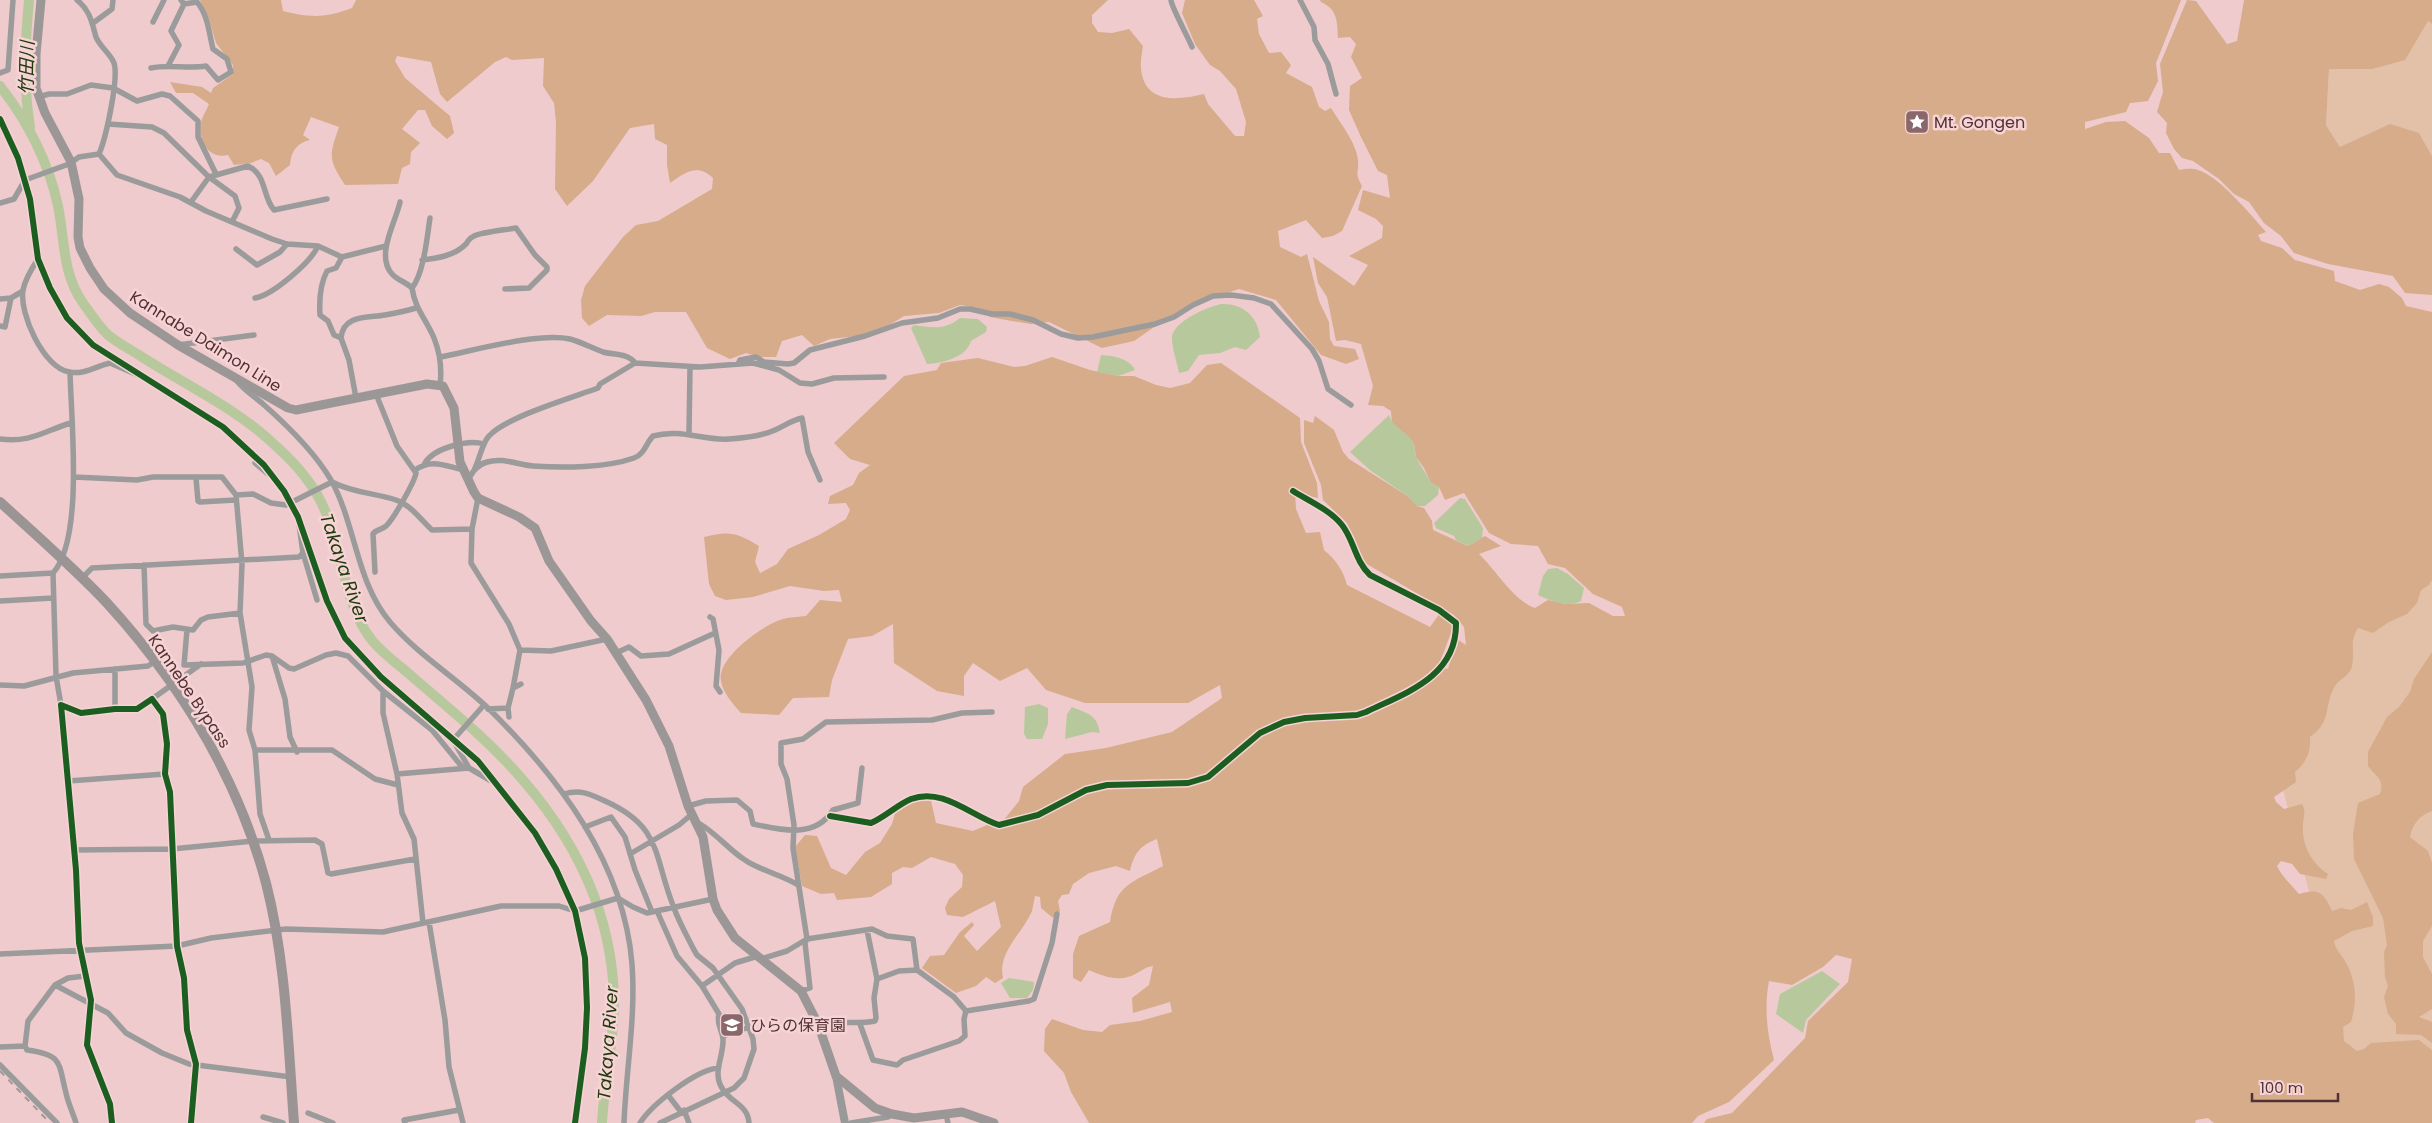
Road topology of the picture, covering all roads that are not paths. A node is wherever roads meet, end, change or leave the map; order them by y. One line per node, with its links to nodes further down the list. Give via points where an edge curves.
1 (13, 0): 14 (street, via 8,70)
2 (41, 0): 17 (main road, Kannabe Daimon Line, via 36,70)
3 (78, 0): 10 (street)
4 (114, 0): 10 (street, via 112,9)
5 (164, 0): 9 (street)
6 (1171, 0): 11 (street)
7 (1300, 0): 16 (street, via 1314,27 1315,40 1328,64)
8 (183, 2): 12 (street, via 172,27 172,34 179,45); 12 (street, via 197,2 200,6 207,19 213,49 227,59 231,72 218,80 206,66)
9 (153, 22)
10 (93, 23): 15 (street, via 99,43 114,62)
11 (1192, 47)
12 (168, 66): 13 (street)
13 (151, 68)
14 (0, 73)
15 (113, 88): 17 (street, via 86,85 67,94); 19 (street); 22 (street, via 137,101 162,94 178,101 198,121 198,137)
16 (1336, 94)
17 (38, 98): 21 (main road, Kannabe Daimon Line)
18 (0, 119): 24 (street)
19 (108, 124): 20 (street); 23 (street, via 159,130)
20 (99, 154): 21 (street, via 86,155); 26 (street, via 117,175)
21 (70, 163): 24 (street); 48 (main road, Kannabe Daimon Line, via 79,199 80,248 90,268 117,303)
22 (216, 174): 23 (street); 25 (street, via 248,166 254,169 262,179 274,210)
23 (209, 176): 26 (street); 30 (street, via 235,196 239,208)
24 (25, 180): 28 (street, via 14,199); 36 (street)
25 (327, 199)
26 (191, 202): 30 (street)
27 (400, 202): 33 (street)
28 (0, 203)
29 (430, 218): 37 (street)
30 (232, 222): 31 (street)
31 (287, 244): 32 (street); 34 (street, via 280,252 257,265)
32 (318, 246): 35 (street); 42 (street, via 283,284 264,297)
33 (386, 246): 35 (street); 38 (street, via 390,270)
34 (236, 249)
35 (342, 257): 47 (street, via 336,268 327,271 319,298 320,315 328,321 334,335)
36 (38, 259): 40 (street); 54 (street, via 67,318 93,345)
37 (422, 260): 38 (street); 39 (street, via 444,257 474,236 516,228 547,270 529,288)
38 (412, 288): 44 (street)
39 (506, 289)
40 (23, 291): 41 (street); 53 (street, via 31,330 38,346 56,366)
41 (11, 298): 43 (street); 45 (street, via 5,327)
42 (255, 298)
43 (0, 299)
44 (416, 308): 47 (street, via 355,319); 49 (street, via 434,337)
45 (0, 326)
46 (254, 334): 48 (street)
47 (341, 338): 59 (street)
48 (178, 345): 56 (main road, Kannabe Daimon Line)
49 (440, 357): 50 (street, via 527,340 570,339 604,352 627,356); 57 (street)
50 (634, 363): 52 (street); 64 (street, via 598,388 497,428)
51 (738, 364): 52 (street); 55 (street, via 753,363 779,370 806,383 834,378); 60 (street, via 749,357 788,364 810,350 902,323 938,318 960,309 1010,314 1078,338 1155,324 1174,318 1213,296 1231,295 1271,304 1312,349 1328,389)
52 (690, 367): 62 (street)
53 (70, 372): 54 (street, via 87,372 110,363 137,377); 61 (street)
54 (142, 376): 71 (street, via 223,427 241,441)
55 (884, 377)
56 (237, 380): 59 (main road, Kannabe Daimon Line, via 280,405 296,410); 76 (street, via 314,455)
57 (440, 385): 58 (main road, Kannabe Daimon Line, via 427,384); 65 (main road, via 446,389 454,408)
58 (376, 394): 59 (main road, Kannabe Daimon Line); 68 (street, via 397,446)
59 (356, 398)
60 (1351, 405)
61 (71, 423): 63 (street, via 43,435 13,441); 72 (street)
62 (689, 434): 70 (street, via 653,436 645,450 634,458 588,466 532,466 508,460 488,462); 75 (street, via 731,439 773,431 802,418 808,452)
63 (0, 439)
64 (484, 444): 65 (street, via 469,442); 70 (street)
65 (458, 446): 67 (street, via 433,455); 69 (main road)
66 (255, 463): 71 (street)
67 (425, 464): 68 (street); 69 (street, via 443,464)
68 (414, 470): 81 (street, via 414,483)
69 (464, 470): 74 (main road)
70 (474, 470): 74 (street)
71 (272, 476): 82 (street)
72 (74, 478): 73 (street); 86 (street, via 67,545)
73 (196, 478): 78 (street, via 222,477); 78 (street, via 198,501)
74 (468, 480): 79 (main road)
75 (820, 480)
76 (332, 482): 81 (street, via 345,489); 82 (street); 119 (street, via 366,580 380,609 403,636)
77 (1293, 491): 136 (street, via 1342,525 1361,567 1370,575 1439,610 1456,623 1450,654 1427,681 1357,715 1284,722 1260,733 1208,777 1188,784 1107,785 1086,790 1038,815 999,825 956,803 923,796 911,799 871,823)
78 (235, 498): 82 (street, via 253,494 271,503); 87 (street)
79 (478, 498): 84 (street); 101 (main road, via 535,528 549,561)
80 (0, 502): 86 (highway, Kannebe Bypass)
81 (401, 502): 84 (street, via 432,530); 89 (street, via 385,527 373,534)
82 (290, 504): 83 (street)
83 (298, 516): 85 (street); 100 (street, via 327,601)
84 (472, 529): 102 (street, via 471,563 509,624)
85 (303, 553): 87 (street, via 299,557); 94 (street)
86 (61, 558): 90 (street); 92 (highway, Kannebe Bypass)
87 (241, 559): 88 (street); 96 (street)
88 (144, 565): 92 (street, via 92,568); 98 (street, via 146,624 153,631 173,627)
89 (375, 572)
90 (52, 573): 91 (street); 93 (street)
91 (0, 576)
92 (82, 578): 107 (highway, Kannebe Bypass)
93 (53, 598): 95 (street); 110 (street)
94 (317, 600)
95 (0, 601)
96 (240, 613): 98 (street, via 208,617 193,630); 106 (street)
97 (710, 616): 99 (street)
98 (188, 630): 108 (street, via 184,665)
99 (715, 633): 103 (street, via 669,654 641,656 629,647); 116 (street, via 718,650 716,686)
100 (345, 638): 105 (street); 124 (street, via 376,671)
101 (607, 639): 102 (street, via 551,651); 103 (main road)
102 (520, 650): 114 (street)
103 (616, 653): 135 (main road, via 646,700 668,746)
104 (272, 656): 105 (street, via 294,669 326,655); 106 (street); 126 (street, via 285,699 290,737)
105 (348, 656): 115 (street)
106 (248, 661): 108 (street); 125 (street, via 252,688 249,730)
107 (154, 662): 109 (street, via 148,666); 113 (highway, Kannebe Bypass)
108 (201, 664): 113 (street)
109 (115, 670): 110 (street); 121 (street)
110 (56, 676): 112 (street, via 24,686); 118 (street)
111 (521, 684): 114 (street)
112 (0, 686)
113 (171, 686): 117 (street); 142 (highway, Kannebe Bypass, via 198,724 222,768)
114 (513, 688): 120 (street)
115 (383, 691): 127 (street, via 432,730); 130 (street, via 383,713)
116 (720, 692)
117 (152, 699): 121 (street, via 137,709); 129 (street, via 163,714 167,744)
118 (61, 705): 121 (street, via 81,713); 131 (street)
119 (485, 707): 120 (street); 124 (street); 134 (street)
120 (508, 708): 123 (street)
121 (115, 709)
122 (992, 712): 139 (street, via 962,713 932,720 826,722 803,739 781,743 781,764)
123 (508, 717)
124 (453, 739): 127 (street); 132 (street)
125 (255, 750): 126 (street); 140 (street, via 260,814)
126 (297, 752): 133 (street, via 332,750 375,779)
127 (466, 768): 130 (street); 132 (street)
128 (862, 768): 136 (street, via 858,803 834,810)
129 (165, 774): 131 (street); 143 (street, via 170,792)
130 (397, 774): 133 (street)
131 (68, 781): 144 (street)
132 (497, 783): 151 (street, via 535,833)
133 (398, 785): 146 (street, via 402,812 413,833)
134 (564, 794): 138 (street); 141 (street, via 584,792 625,810)
135 (690, 810): 137 (main road); 139 (street, via 706,801 737,800 750,811 753,824); 141 (street, via 679,825)
136 (830, 816): 139 (street, via 810,830)
137 (697, 825): 147 (street, via 710,830 746,861); 149 (main road, via 703,837)
138 (585, 827): 145 (street, via 611,817 625,837); 148 (street, via 611,876)
139 (794, 830): 147 (street)
140 (269, 840): 142 (street); 146 (street, via 318,840 331,874)
141 (654, 840): 145 (street); 150 (street)
142 (254, 841): 143 (street); 155 (highway, Kannebe Bypass)
143 (172, 849): 144 (street); 158 (street)
144 (74, 850): 159 (street)
145 (630, 854): 152 (street)
146 (415, 859): 154 (street)
147 (798, 885): 157 (street)
148 (617, 898): 151 (street); 152 (street, via 641,911); 200 (street, via 632,962 633,998)
149 (713, 899): 150 (street); 161 (main road, via 735,938)
150 (674, 908): 152 (street); 163 (street, via 697,955)
151 (576, 911): 154 (street, via 560,906 517,905); 199 (street, via 585,958 587,1008)
152 (655, 912): 167 (street, via 677,956)
153 (1057, 914): 170 (street, via 1052,943 1034,998)
154 (426, 922): 155 (street, via 383,932); 184 (street, via 446,1020 449,1067)
155 (276, 930): 158 (street); 181 (highway, Kannebe Bypass)
156 (867, 930): 157 (street); 162 (street, via 914,939); 165 (street)
157 (807, 939): 161 (street, via 787,951); 168 (street, via 810,988)
158 (177, 946): 159 (street); 177 (street, via 184,978 187,1030)
159 (80, 951): 160 (street); 164 (street)
160 (0, 954)
161 (759, 957): 163 (street, via 735,963); 168 (main road)
162 (917, 970): 165 (street, via 899,971); 170 (street, via 954,997)
163 (718, 975): 167 (street); 173 (street, via 742,1008)
164 (85, 976): 166 (street, via 68,978); 169 (street)
165 (877, 979): 172 (street, via 874,998 876,1018)
166 (56, 985): 169 (street); 175 (street, via 28,1021)
167 (702, 986): 174 (street, via 719,1014 717,1021)
168 (801, 991): 171 (main road)
169 (91, 1003): 177 (street, via 108,1013 126,1033 174,1059); 192 (street, via 87,1045 110,1104)
170 (966, 1012): 172 (street, via 963,1039 897,1065 873,1060)
171 (818, 1024): 172 (street, via 837,1020); 180 (main road)
172 (860, 1024)
173 (749, 1027): 174 (street); 182 (street, via 754,1049 744,1078)
174 (722, 1036): 179 (street)
175 (24, 1046): 176 (street); 191 (street, via 27,1050 48,1053 59,1063 66,1097)
176 (0, 1047)
177 (196, 1064): 181 (street); 193 (street)
178 (0, 1065): 190 (street)
179 (718, 1068): 182 (street, via 717,1077); 183 (street, via 696,1076)
180 (836, 1076): 187 (main road, via 875,1108); 205 (street)
181 (291, 1077): 195 (highway, Kannebe Bypass)
182 (724, 1093): 185 (street); 204 (street, via 744,1108)
183 (668, 1095): 185 (street); 201 (street)
184 (459, 1110): 197 (street, via 404,1120); 198 (street)
185 (683, 1111): 202 (street); 203 (street)
186 (308, 1113): 196 (street)
187 (892, 1114): 189 (main road); 206 (street)
188 (263, 1117): 194 (street)
189 (947, 1118): 207 (main road, via 962,1112)
190 (57, 1123)
191 (76, 1123)
192 (112, 1123)
193 (192, 1123)
194 (283, 1123)
195 (294, 1123)
196 (333, 1123)
197 (405, 1123)
198 (463, 1123)
199 (575, 1123)
200 (624, 1123)
201 (640, 1123)
202 (660, 1123)
203 (689, 1123)
204 (749, 1123)
205 (845, 1123)
206 (851, 1123)
207 (994, 1123)

